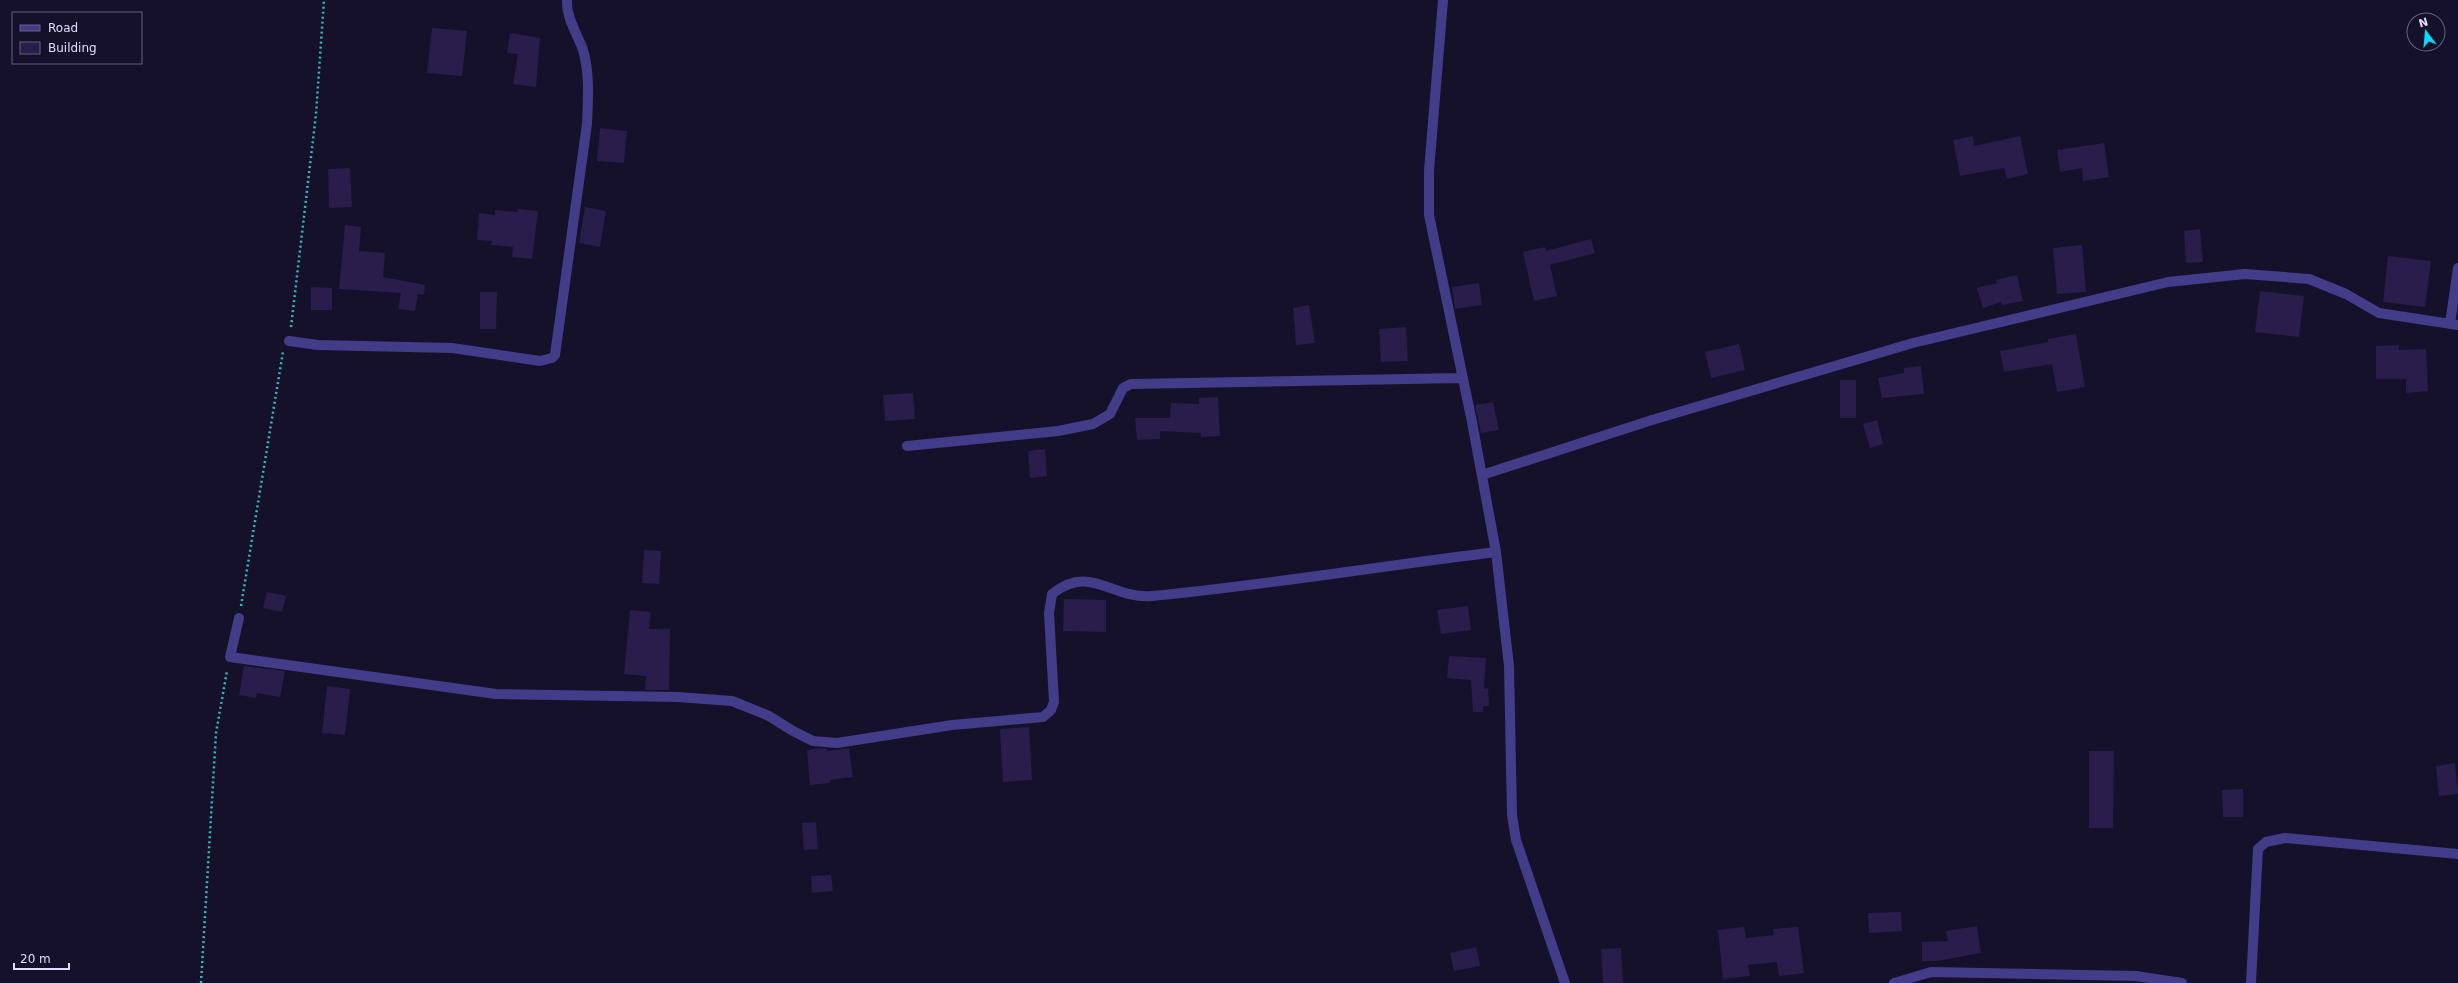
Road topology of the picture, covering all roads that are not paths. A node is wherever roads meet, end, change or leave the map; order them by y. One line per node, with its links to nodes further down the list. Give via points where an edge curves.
1 (567, 0): 5 (street, via 571,25 583,50 589,86 587,124 555,355 540,361 452,348 318,345)
2 (1443, 0): 6 (street, via 1429,171 1429,215)
3 (2458, 268): 4 (street)
4 (2454, 324): 8 (street, via 2378,313 2346,294 2309,279 2245,274 2168,282 1913,344 1652,420)
5 (289, 341)
6 (1462, 378): 7 (street, via 1131,384 1123,388 1110,414 1093,424 1058,431); 8 (street)
7 (907, 446)
8 (1482, 475): 9 (street)
9 (1496, 552): 10 (street, via 1333,572 1227,589 1148,596 1131,594 1093,581 1073,581 1052,594 1049,613 1054,702 1051,710 1043,717 952,725 837,743 813,741 770,716 732,701 678,697 496,694 230,657); 12 (street, via 1509,666 1512,815 1516,840)
10 (239, 618)
11 (2458, 854): 15 (street, via 2284,838 2266,842 2258,849)
12 (1565, 983)
13 (1894, 983): 14 (street, via 1931,972 2136,976)
14 (2182, 983)
15 (2251, 983)

